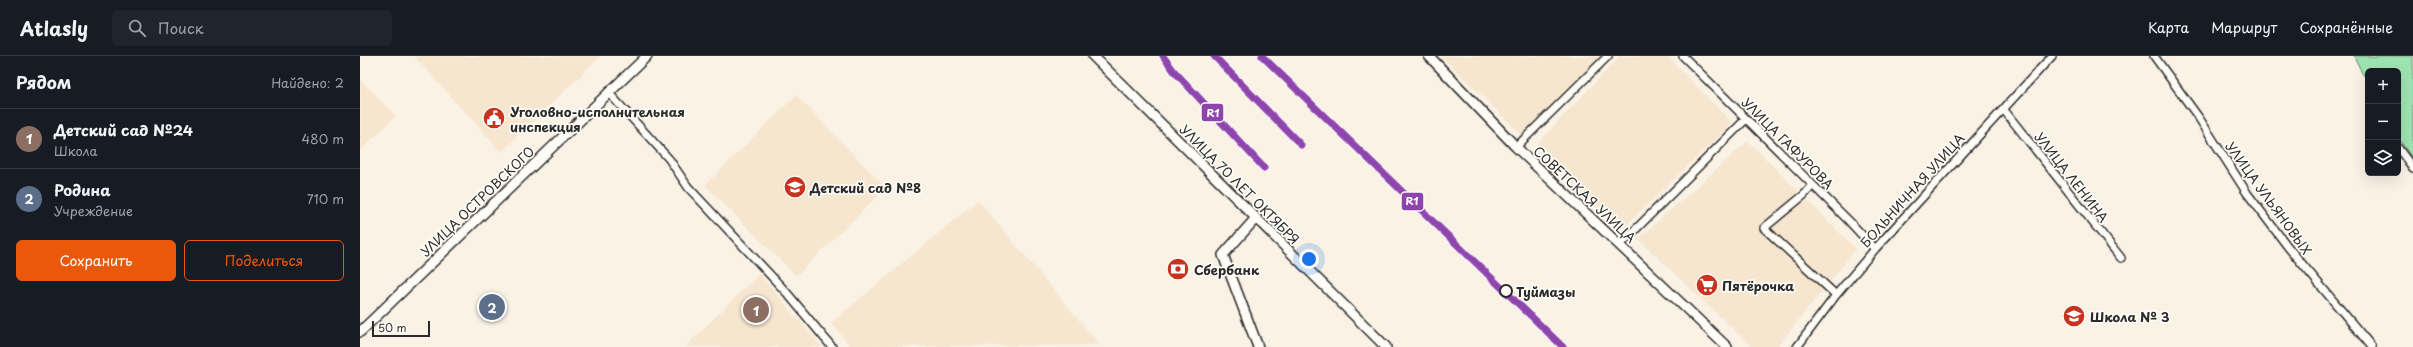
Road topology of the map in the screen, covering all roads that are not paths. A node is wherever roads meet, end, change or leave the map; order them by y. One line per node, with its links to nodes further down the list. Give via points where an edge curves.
1 (647, 56): 8 (main road, УЛИЦА ОСТРОВСКОГО)
2 (1093, 56): 15 (main road, УЛИЦА 70 ЛЕТ ОКТЯБРЯ)
3 (1429, 56): 11 (main road, СОВЕТСКАЯ УЛИЦА)
4 (1608, 56): 11 (street)
5 (1683, 56): 10 (street, УЛИЦА ГАФУРОВА)
6 (2052, 56): 9 (street, БОЛЬНИЧНАЯ УЛИЦА)
7 (2154, 56): 26 (street, УЛИЦА УЛЬЯНОВЫХ, via 2199,118 2247,193)
8 (608, 92): 20 (main road, УЛИЦА ОСТРОВСКОГО); 21 (street, via 669,159 688,187 787,293)
9 (2004, 110): 17 (street, БОЛЬНИЧНАЯ УЛИЦА); 18 (street, УЛИЦА ЛЕНИНА)
10 (1746, 119): 14 (street, УЛИЦА ГАФУРОВА); 16 (street)
11 (1516, 148): 16 (main road, СОВЕТСКАЯ УЛИЦА)
12 (2401, 152): 13 (street)
13 (2413, 168)
14 (1813, 185): 17 (street, УЛИЦА ГАФУРОВА); 19 (street, via 1764,228)
15 (1256, 218): 22 (main road, via 1224,255); 23 (main road, УЛИЦА 70 ЛЕТ ОКТЯБРЯ)
16 (1620, 245): 24 (main road, СОВЕТСКАЯ УЛИЦА)
17 (1875, 249): 19 (street, БОЛЬНИЧНАЯ УЛИЦА)
18 (2121, 258)
19 (1836, 294): 25 (street, БОЛЬНИЧНАЯ УЛИЦА)
20 (360, 332)
21 (832, 347)
22 (1258, 347)
23 (1386, 347)
24 (1727, 347)
25 (1797, 347)
26 (2372, 347)

